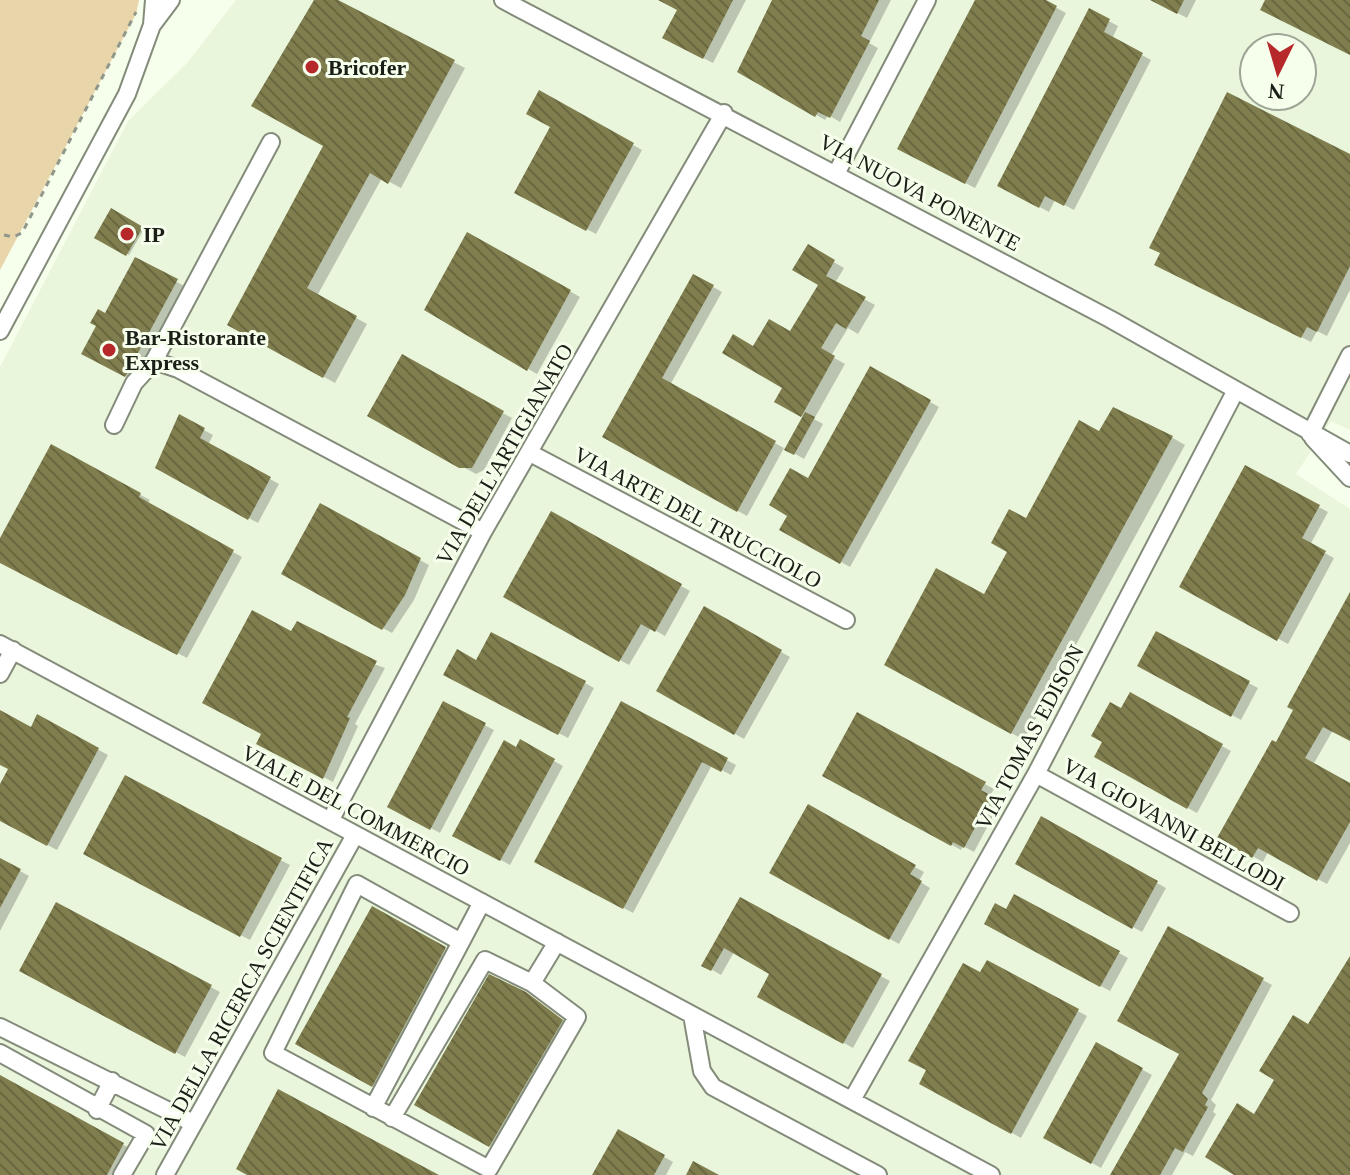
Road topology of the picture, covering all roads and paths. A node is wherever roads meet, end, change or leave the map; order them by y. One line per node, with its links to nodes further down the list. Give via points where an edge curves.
1 (140, 0): 10 (path, via 22,233)
2 (154, 0): 6 (street)
3 (171, 0): 6 (street)
4 (503, 0): 7 (street, VIA NUOVA PONENTE)
5 (927, 0): 9 (street)
6 (152, 25): 11 (street, via 127,94)
7 (724, 113): 9 (street, VIA NUOVA PONENTE); 17 (street, VIA DELL'ARTIGIANATO)
8 (271, 142): 13 (street)
9 (837, 172): 14 (street, VIA NUOVA PONENTE)
10 (4, 235)
11 (0, 331)
12 (1350, 355): 16 (street)
13 (154, 361): 15 (street, via 134,383); 20 (street)
14 (1236, 390): 16 (street, VIA NUOVA PONENTE); 24 (street, VIA TOMAS EDISON)
15 (114, 425)
16 (1310, 434): 18 (street, VIA NUOVA PONENTE); 19 (street, VIA NUOVA PONENTE)
17 (530, 453): 20 (street, VIA DELL'ARTIGIANATO); 21 (street, VIA ARTE DEL TRUCCIOLO)
18 (1350, 454)
19 (1350, 478)
20 (483, 532): 25 (street, VIA DELL'ARTIGIANATO)
21 (846, 620)
22 (6, 647): 23 (street); 25 (street, VIALE DEL COMMERCIO)
23 (0, 674)
24 (1036, 774): 28 (street, VIA GIOVANNI BELLODI); 37 (street, VIA TOMAS EDISON)
25 (330, 821): 26 (street, VIALE DEL COMMERCIO)
26 (355, 835): 27 (street, VIALE DEL COMMERCIO); 41 (street, VIA DELLA RICERCA SCIENTIFICA)
27 (482, 902): 29 (street); 30 (street, VIALE DEL COMMERCIO)
28 (1290, 913)
29 (461, 942): 38 (street); 38 (street, via 357,884 273,1053)
30 (557, 942): 31 (street); 32 (street, VIALE DEL COMMERCIO)
31 (532, 983): 40 (street, via 485,960); 40 (street, via 577,1017 489,1169)
32 (692, 1015): 37 (street, VIALE DEL COMMERCIO); 44 (street, via 702,1071 713,1087)
33 (0, 1027): 34 (street)
34 (24, 1039): 35 (street); 36 (street)
35 (7, 1057): 39 (street)
36 (112, 1081): 39 (street); 41 (street)
37 (852, 1100): 45 (street, VIALE DEL COMMERCIO)
38 (373, 1108): 40 (street)
39 (97, 1110): 42 (street, via 146,1134)
40 (392, 1118)
41 (193, 1123): 43 (street, VIA DELLA RICERCA SCIENTIFICA)
42 (122, 1175)
43 (165, 1175)
44 (878, 1175)
45 (991, 1175)

